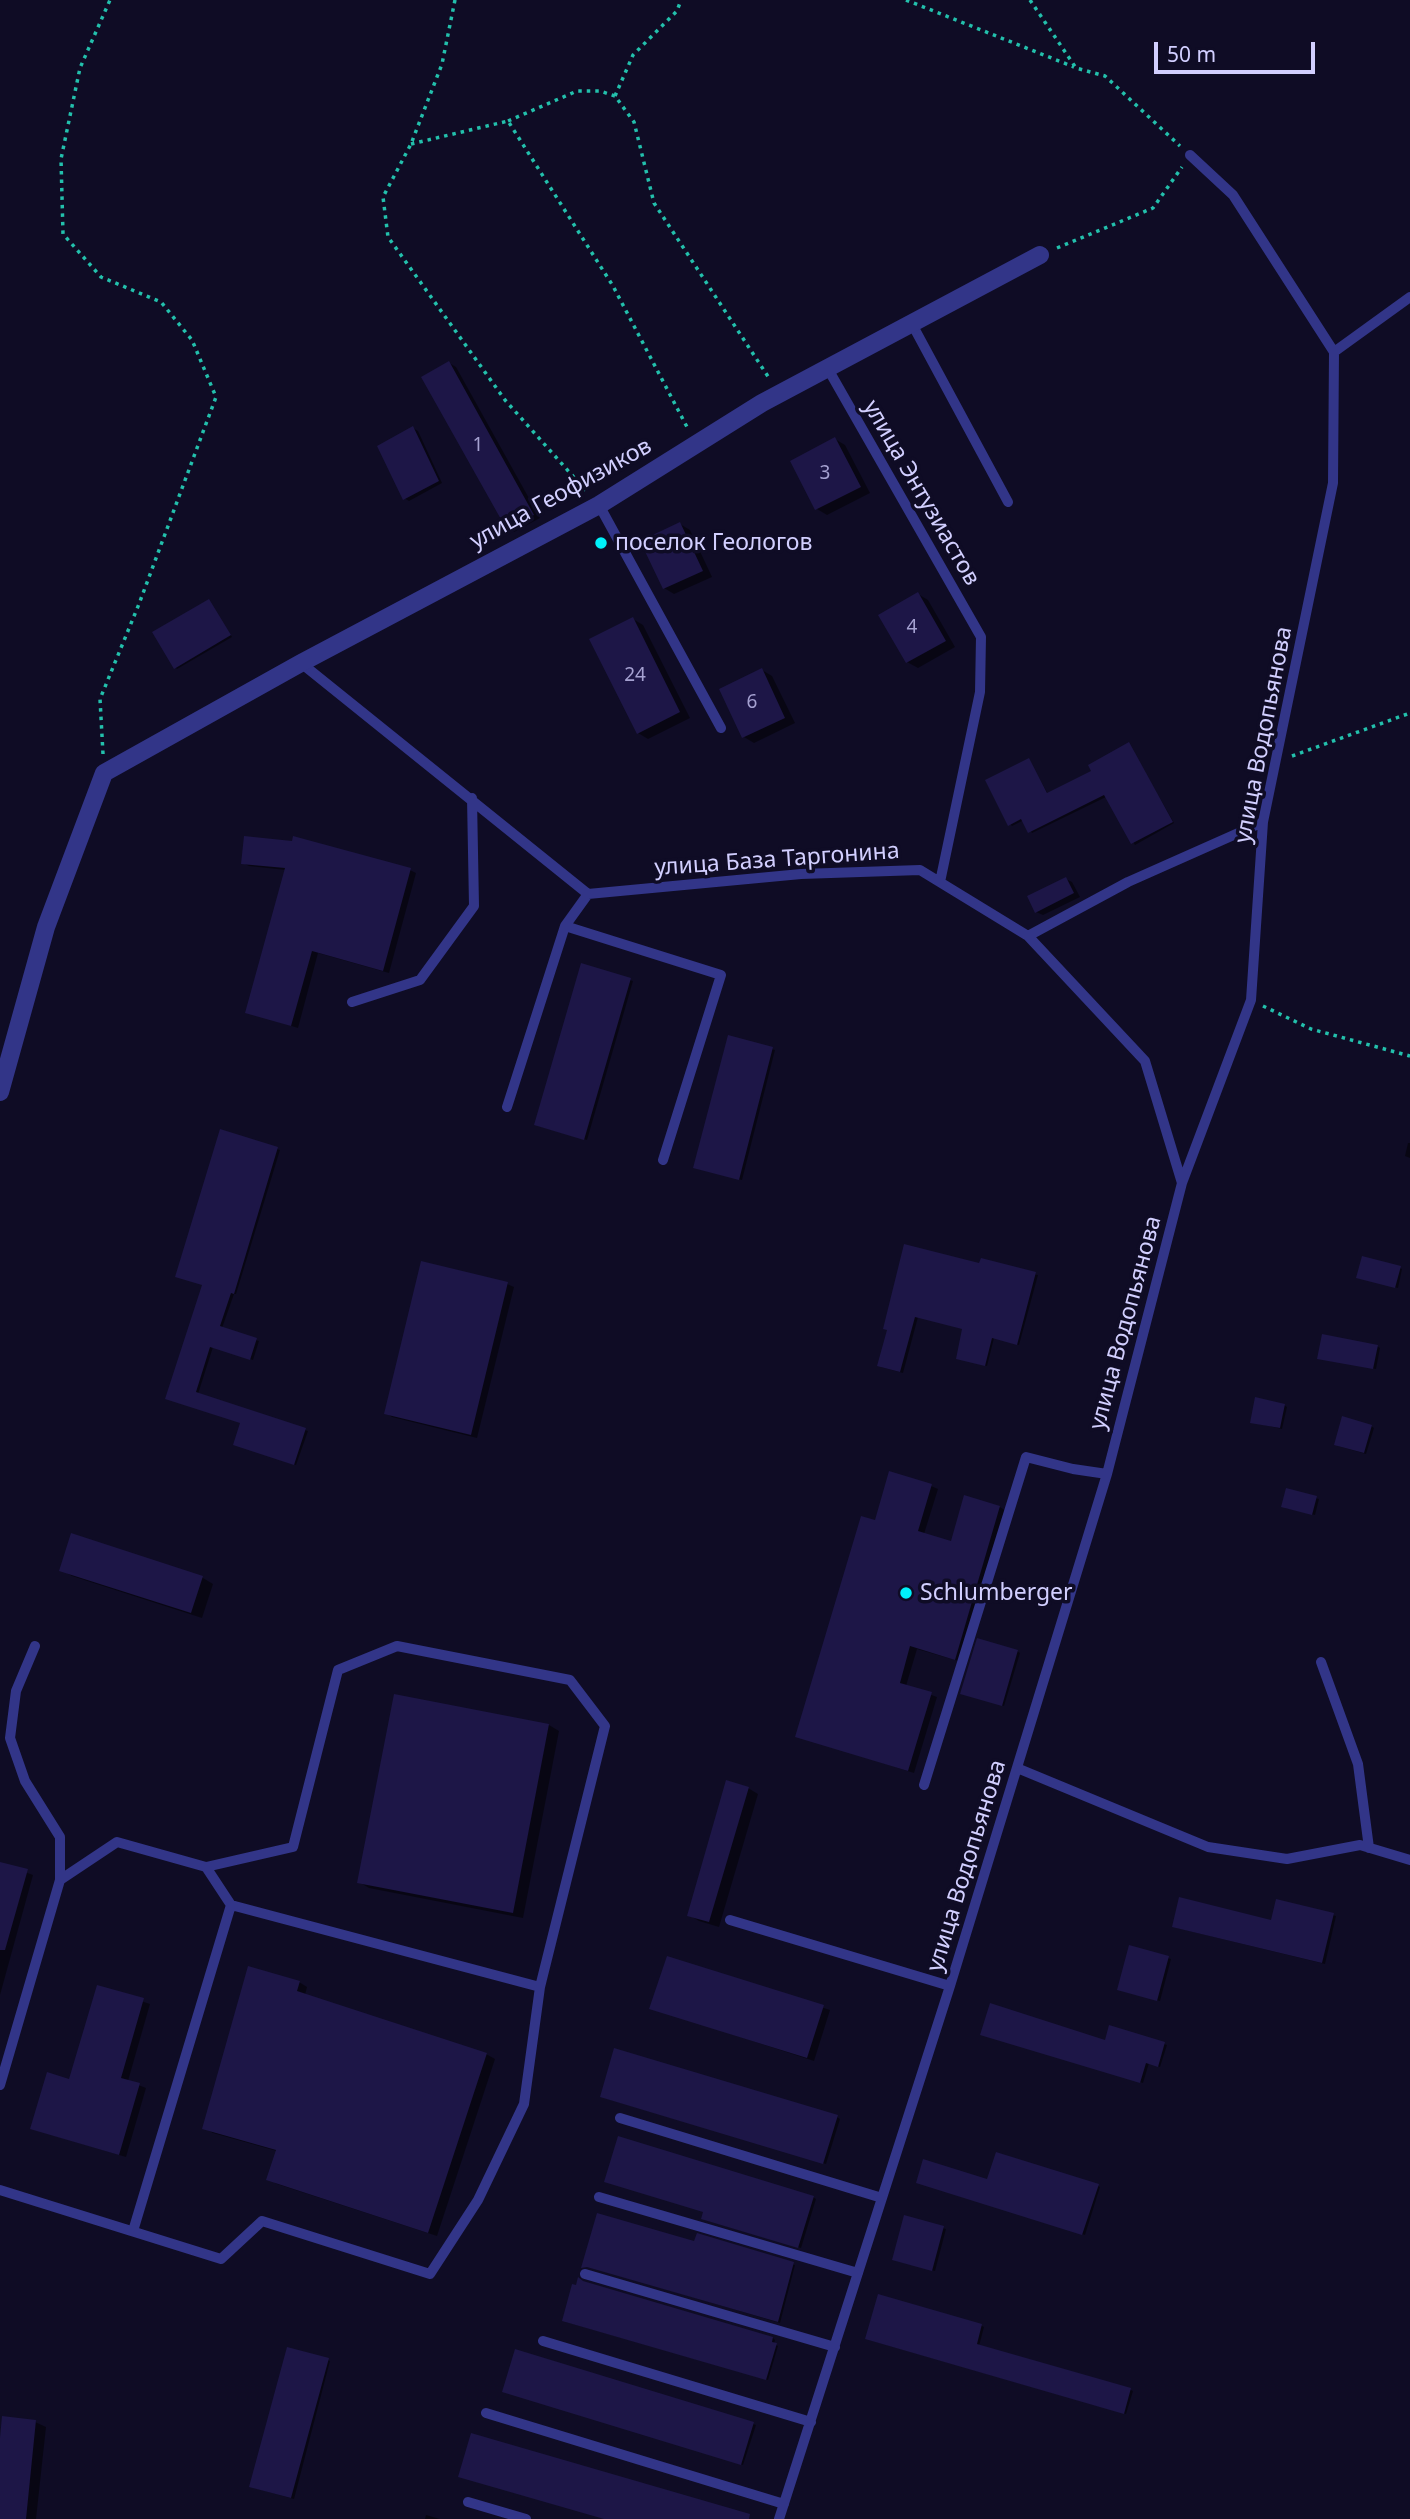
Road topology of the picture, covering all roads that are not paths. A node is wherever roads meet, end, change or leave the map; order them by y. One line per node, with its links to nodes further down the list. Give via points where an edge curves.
1 (1191, 155): 5 (lane, via 1233,195)
2 (1040, 255): 4 (street, улица Геофизиков)
3 (1410, 297): 5 (lane)
4 (912, 324): 6 (street, улица Геофизиков); 7 (lane)
5 (1334, 352): 12 (lane, улица Водопьянова, via 1333,483)
6 (828, 369): 8 (street, улица Геофизиков, via 779,394); 13 (lane, улица Энтузиастов, via 981,637 980,692)
7 (1008, 502)
8 (599, 505): 9 (street, улица Геофизиков); 10 (lane)
9 (301, 663): 11 (lane); 18 (street, улица Геофизиков, via 104,773 46,928)
10 (721, 728)
11 (472, 798): 14 (lane); 17 (lane, via 474,906 420,979)
12 (1263, 822): 16 (lane, via 1128,883); 21 (lane, улица Водопьянова, via 1251,1000)
13 (940, 882): 14 (lane, улица База Таргонина, via 920,870 801,874); 16 (lane, улица База Таргонина)
14 (588, 894): 15 (lane)
15 (565, 926): 19 (lane); 20 (lane, via 721,975)
16 (1028, 936): 21 (lane, улица База Таргонина, via 1145,1060)
17 (352, 1002)
18 (0, 1092)
19 (507, 1107)
20 (663, 1160)
21 (1182, 1183): 22 (lane, улица Водопьянова)
22 (1107, 1474): 25 (lane, улица Водопьянова); 26 (lane, via 1026,1457)
23 (35, 1646): 30 (lane, via 16,1691 10,1738 25,1781 60,1837)
24 (1321, 1662): 27 (lane, via 1358,1764)
25 (1017, 1768): 27 (lane, via 1208,1847 1287,1859 1360,1845); 33 (lane, улица Водопьянова)
26 (924, 1785)
27 (1369, 1848): 28 (lane)
28 (1410, 1860)
29 (206, 1867): 30 (lane, via 117,1842); 31 (lane); 34 (lane, via 293,1847 338,1670 397,1646 570,1681 605,1727)
30 (60, 1880): 35 (lane)
31 (231, 1905): 34 (lane); 40 (lane)
32 (730, 1920): 33 (lane)
33 (950, 1986): 39 (lane, улица Водопьянова)
34 (540, 1987): 40 (lane, via 524,2104 478,2200 430,2274 262,2221 221,2259)
35 (0, 2085)
36 (620, 2118): 39 (lane)
37 (0, 2190): 40 (lane)
38 (599, 2196): 41 (lane)
39 (882, 2198): 41 (lane, улица Водопьянова)
40 (134, 2231)
41 (859, 2273): 44 (lane, улица Водопьянова)
42 (585, 2274): 44 (lane)
43 (543, 2341): 46 (lane)
44 (835, 2347): 46 (lane, улица Водопьянова)
45 (486, 2413): 48 (lane)
46 (811, 2422): 48 (lane, улица Водопьянова)
47 (468, 2502): 49 (lane)
48 (784, 2504): 50 (lane, улица Водопьянова)
49 (526, 2519)
50 (779, 2519)

